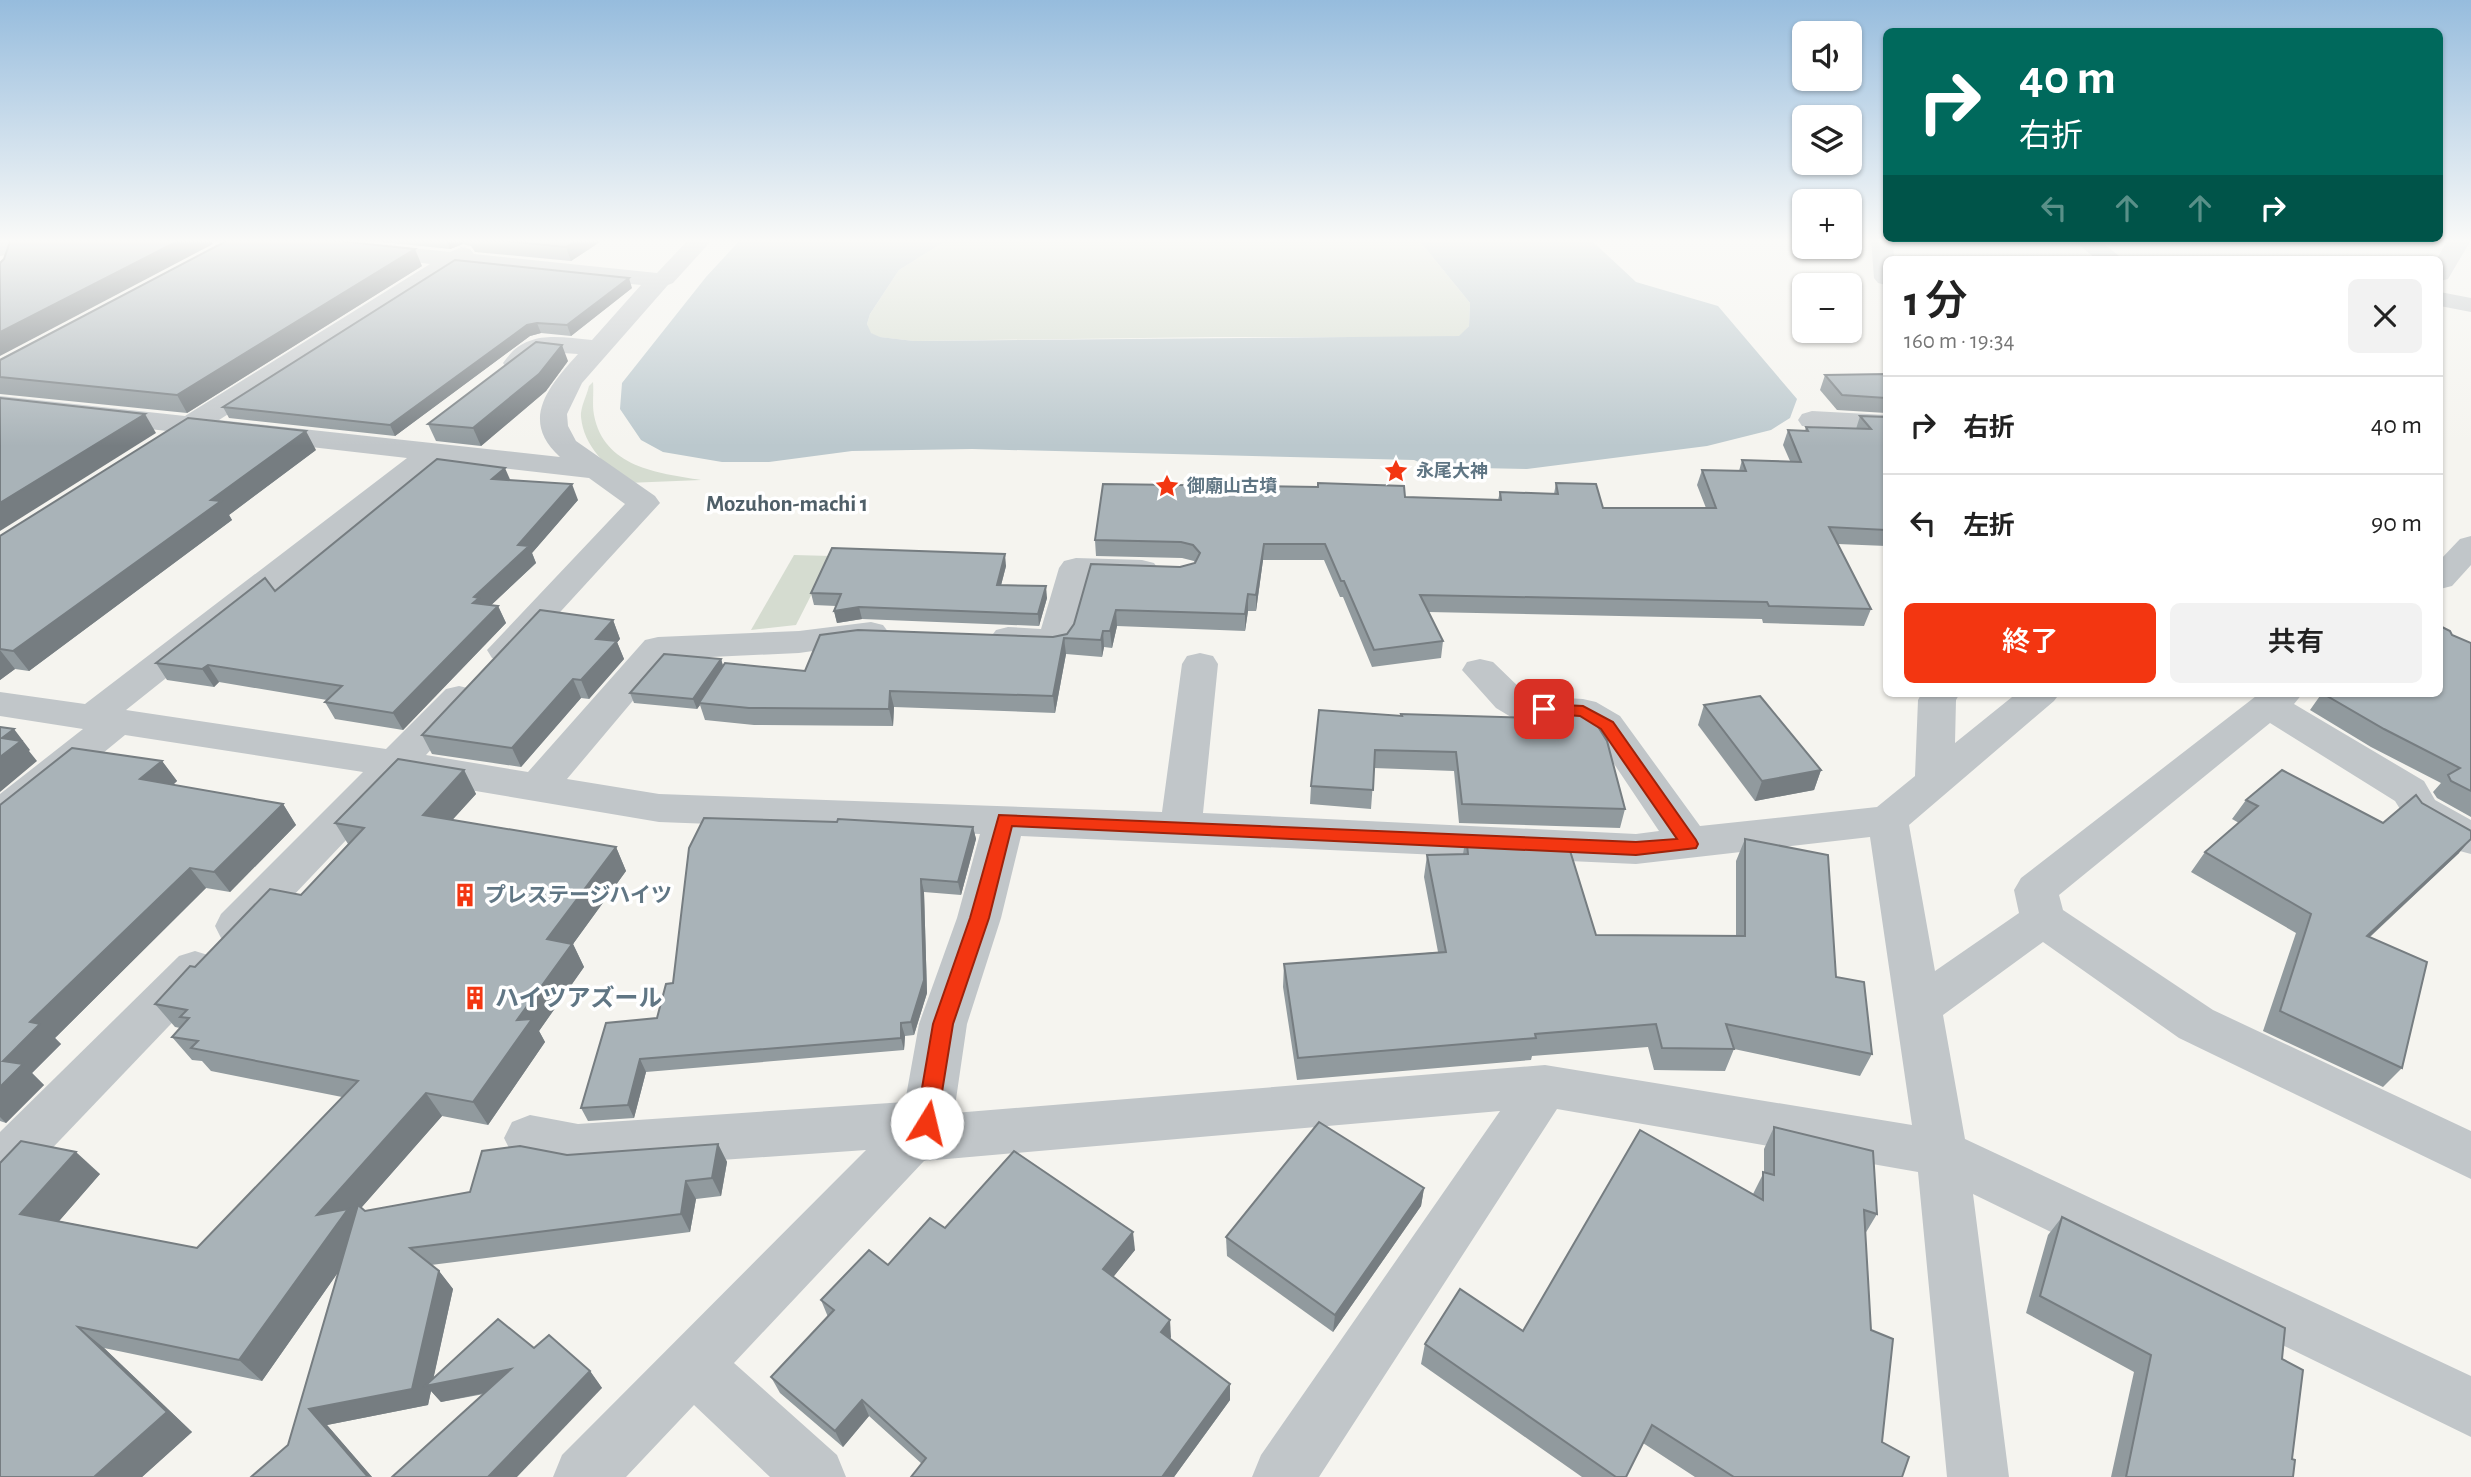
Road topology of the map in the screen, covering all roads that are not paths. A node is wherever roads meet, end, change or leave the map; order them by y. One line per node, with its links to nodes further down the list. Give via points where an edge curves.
1 (376, 308): 8 (street)
2 (634, 308): 3 (street)
3 (599, 348): 4 (street, via 541,344); 11 (street, via 564,386 552,420 558,439)
4 (498, 376)
5 (0, 404): 8 (street)
6 (1812, 420): 7 (street)
7 (1883, 423)
8 (189, 426): 9 (street); 10 (street)
9 (424, 441): 11 (street); 23 (street)
10 (156, 448)
11 (597, 470): 24 (street, via 643,503)
12 (2471, 546): 14 (street)
13 (1168, 571): 16 (street, via 1076,568 1055,640)
14 (2450, 579)
15 (904, 634): 26 (street, via 658,648)
16 (972, 637)
17 (1200, 664): 30 (street)
18 (1480, 670): 32 (street, via 1508,699 1524,708 1583,711 1607,725)
19 (1939, 697): 25 (street)
20 (2036, 697): 25 (street)
21 (2277, 700): 31 (street, via 2410,791 2421,810); 33 (street, via 2036,890)
22 (0, 704): 23 (street)
23 (104, 720): 24 (street); 27 (street)
24 (397, 764): 26 (street); 40 (street)
25 (1935, 780): 29 (street)
26 (536, 789): 28 (street, via 659,808)
27 (0, 816)
28 (1005, 820): 30 (street); 36 (street, via 979,918 943,1024)
29 (1888, 820): 32 (street); 34 (street)
30 (1181, 827): 32 (street, via 1636,849)
31 (2471, 839)
32 (1690, 844)
33 (2043, 919): 34 (street); 39 (street, via 2196,1024)
34 (1919, 1008): 38 (street)
35 (1545, 1086): 36 (street); 38 (street); 45 (street)
36 (919, 1131): 37 (street, via 578,1147); 41 (street)
37 (530, 1138)
38 (1941, 1153): 42 (street); 46 (street)
39 (2471, 1156)
40 (0, 1167)
41 (693, 1365): 43 (street); 44 (street)
42 (2471, 1407)
43 (584, 1477)
44 (815, 1477)
45 (1283, 1477)
46 (1978, 1477)

